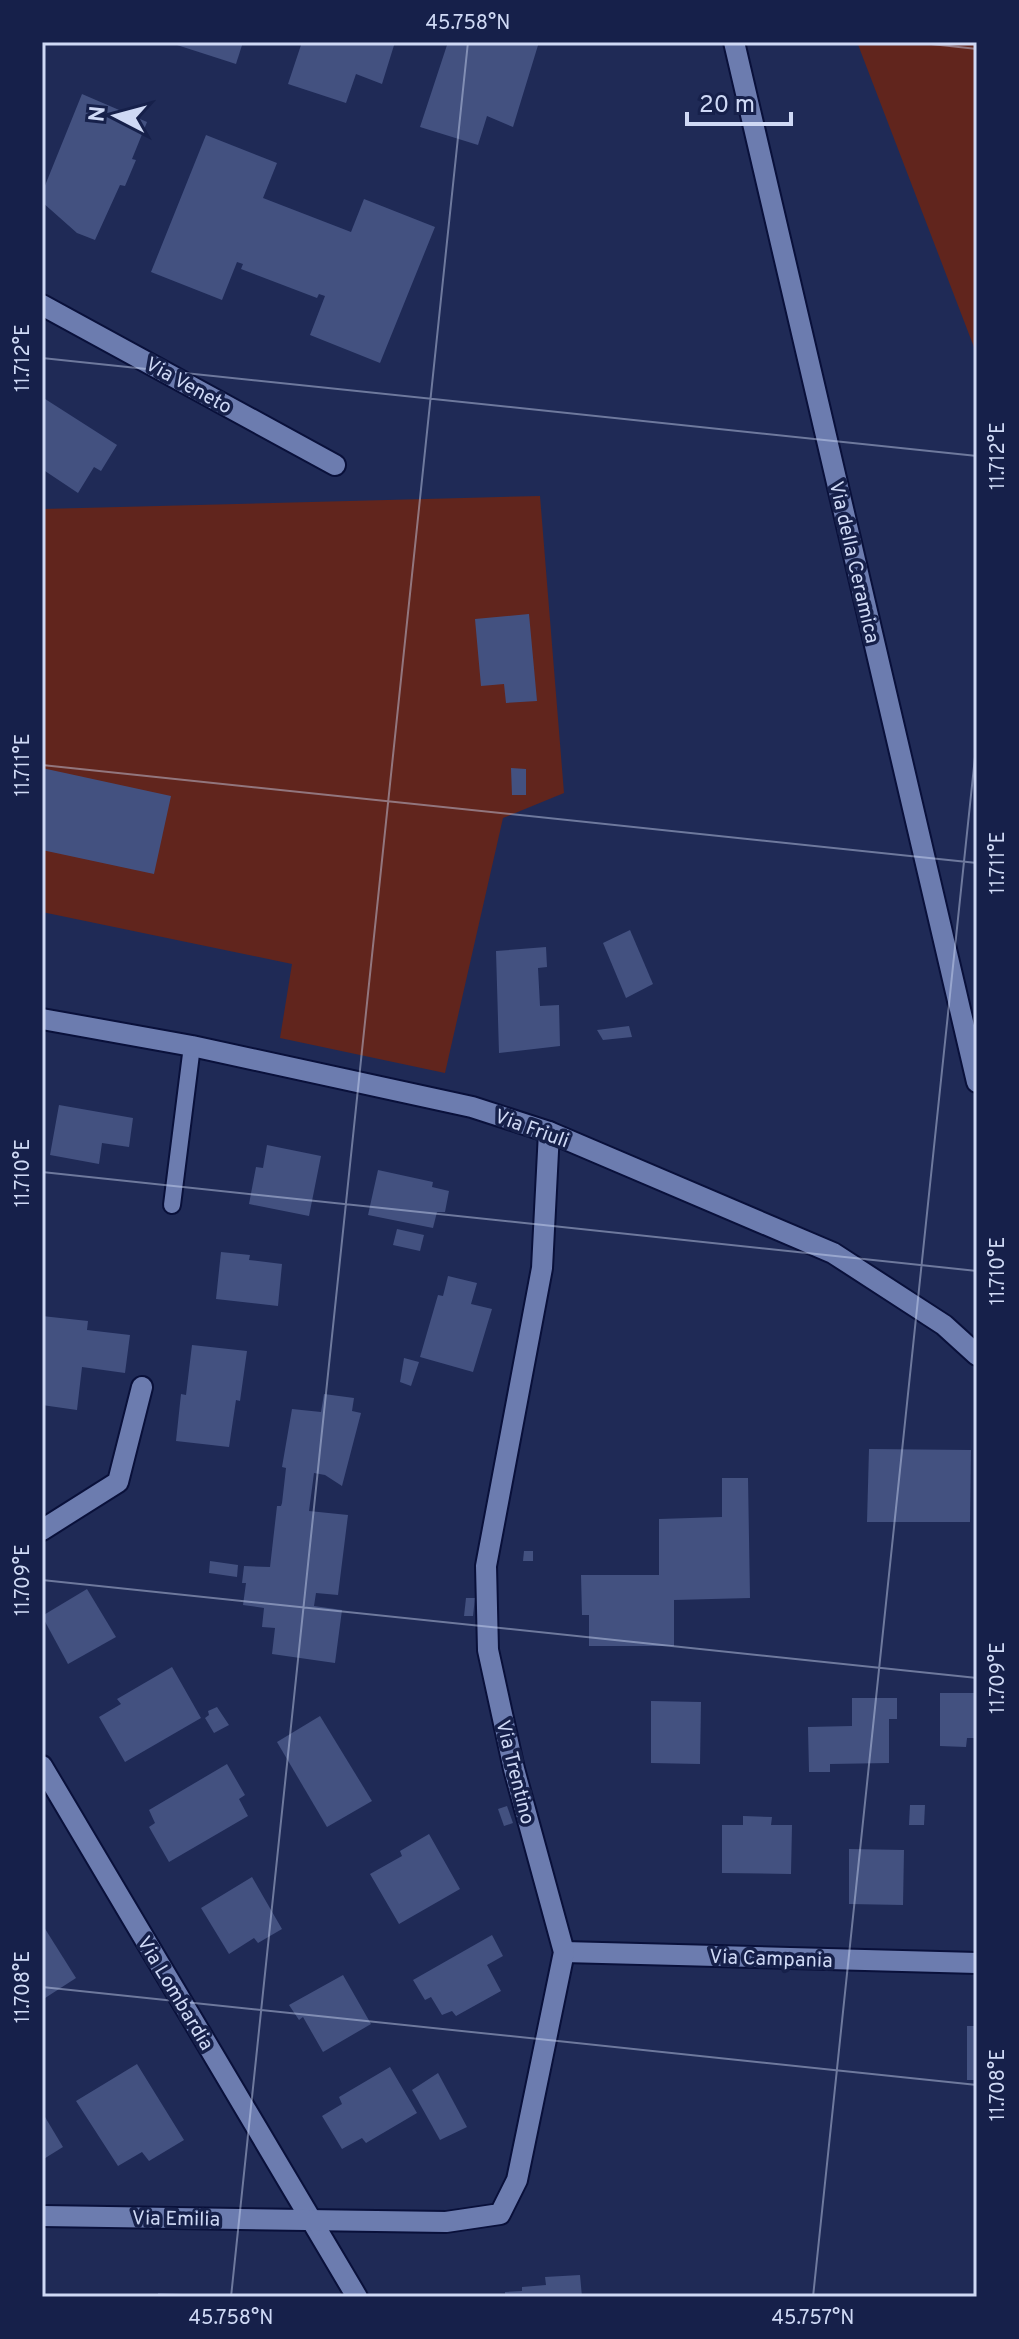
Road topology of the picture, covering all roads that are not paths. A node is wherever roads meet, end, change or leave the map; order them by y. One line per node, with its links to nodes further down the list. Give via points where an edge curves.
1 (734, 42): 6 (street, Via della Ceramica)
2 (42, 305): 3 (street, Via Veneto)
3 (335, 465)
4 (42, 1019): 5 (street, Via Friuli)
5 (192, 1046): 7 (street, Via Friuli, via 472,1107); 8 (lane)
6 (977, 1082)
7 (549, 1132): 9 (street, Via Friuli, via 833,1253 944,1325); 13 (street, Via Trentino, via 542,1268 486,1566 488,1650 497,1695)
8 (172, 1205)
9 (977, 1355)
10 (142, 1387): 11 (street, via 118,1482)
11 (42, 1530)
12 (42, 1766): 16 (street, Via Lombardia)
13 (564, 1952): 14 (street, Via Campania); 16 (street, Via Trentino, via 517,2180 500,2214 446,2222)
14 (977, 1963)
15 (42, 2216): 16 (street, Via Emilia)
16 (310, 2220): 17 (street, Via Lombardia)
17 (357, 2297)

